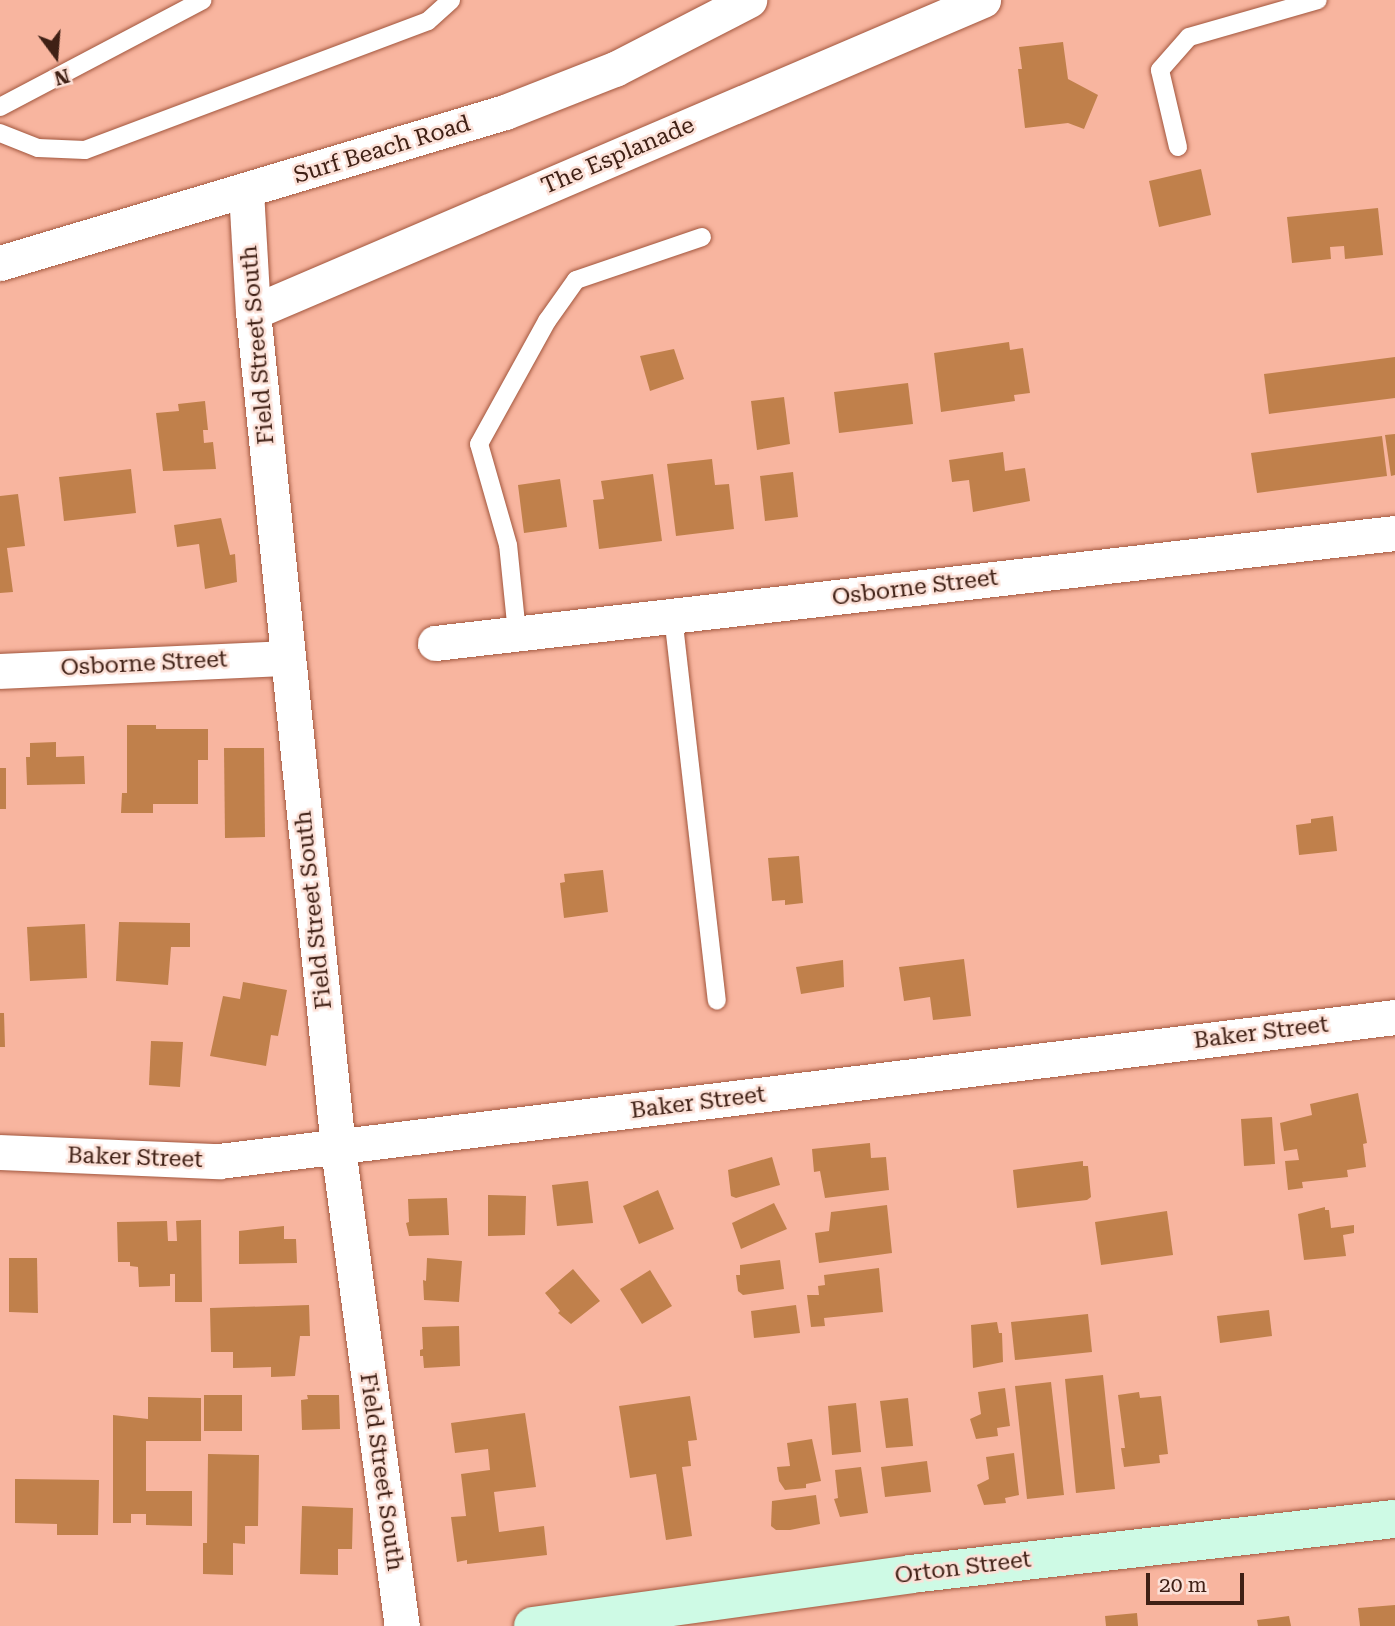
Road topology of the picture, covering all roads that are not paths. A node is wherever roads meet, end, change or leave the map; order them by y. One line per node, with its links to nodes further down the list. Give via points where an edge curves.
1 (203, 0): 6 (lane)
2 (451, 0): 7 (lane, via 428,21 85,150 38,149)
3 (983, 0): 12 (street, The Esplanade)
4 (1318, 0): 8 (lane, via 1189,37 1160,70)
5 (743, 1): 9 (street, Surf Beach Road, via 635,59 556,93 454,130)
6 (0, 107)
7 (0, 133)
8 (1178, 147)
9 (246, 191): 11 (street, Surf Beach Road); 12 (street, Field Street South)
10 (702, 237): 15 (lane, via 576,280 547,321 479,444 508,545)
11 (0, 263)
12 (253, 312): 17 (street, Field Street South)
13 (1395, 533): 14 (street, Osborne Street)
14 (674, 615): 15 (street, Osborne Street); 19 (lane)
15 (517, 633): 16 (street, Osborne Street)
16 (435, 643)
17 (288, 658): 18 (street, Osborne Street); 21 (street, Field Street South)
18 (0, 671)
19 (717, 1000)
20 (1395, 1017): 21 (street, Baker Street)
21 (338, 1148): 22 (street, Baker Street, via 219,1161); 24 (street, Field Street South)
22 (0, 1153)
23 (1395, 1519): 25 (main road, Orton Street, via 911,1574)
24 (402, 1626)
25 (533, 1626)

